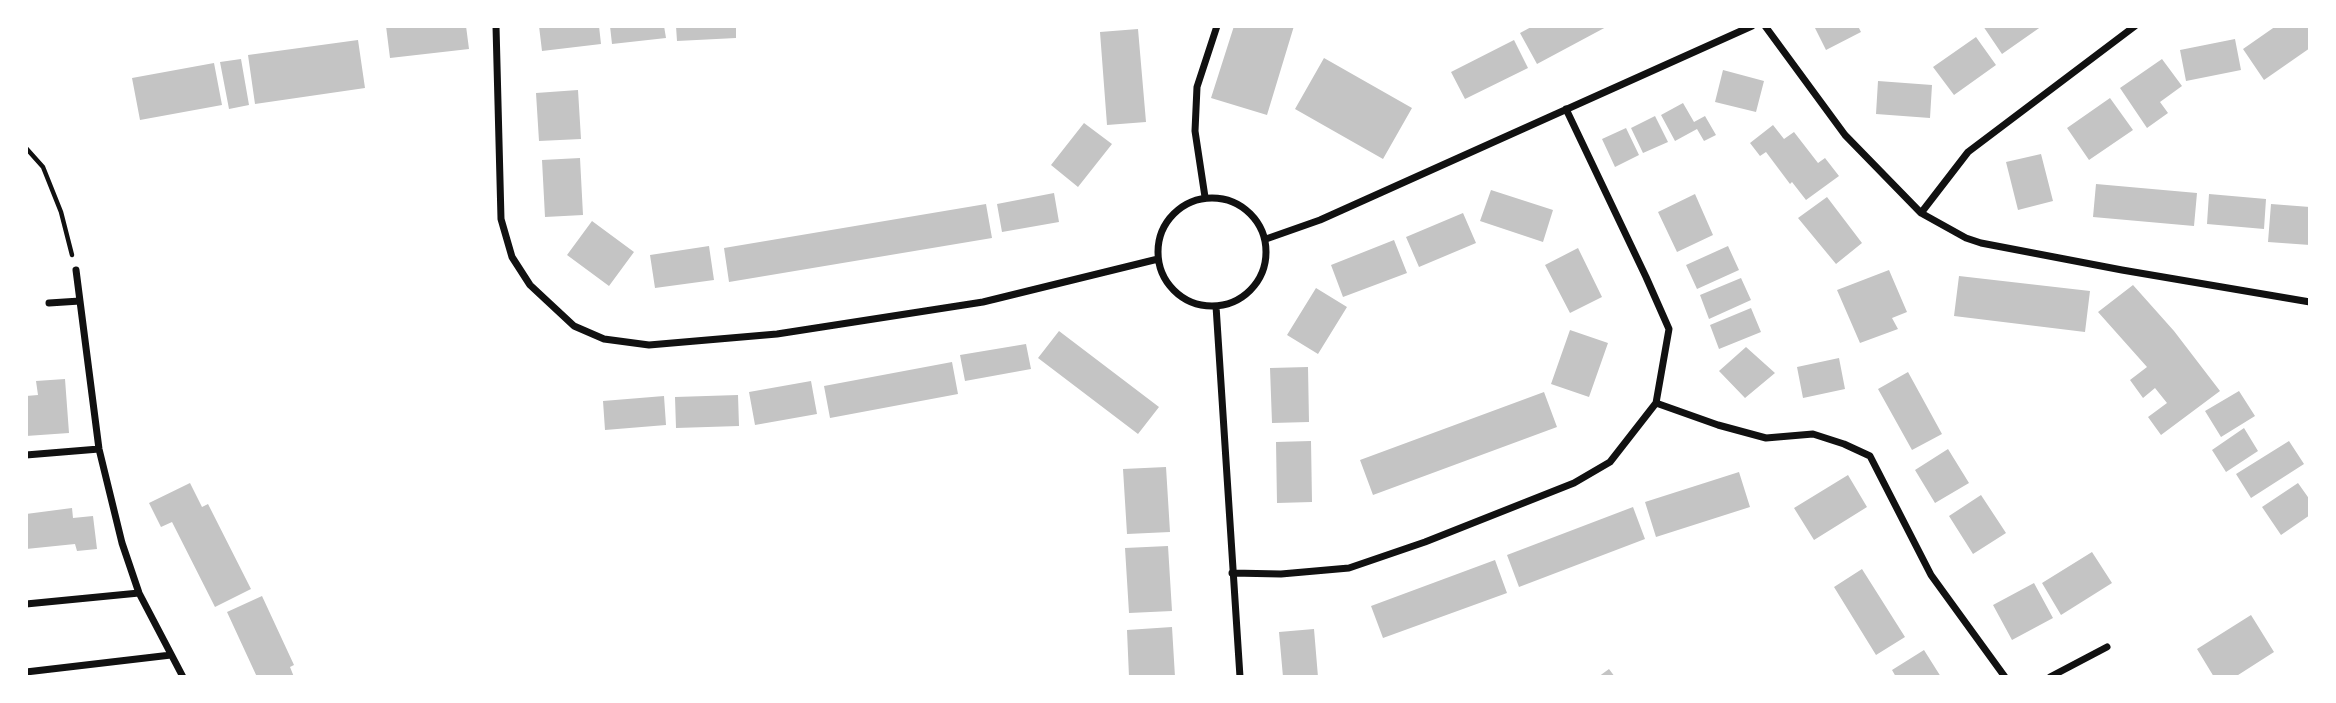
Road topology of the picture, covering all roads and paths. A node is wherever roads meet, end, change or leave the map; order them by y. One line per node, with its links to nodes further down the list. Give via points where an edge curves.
1 (496, 26): 11 (street, via 501,219 512,257 530,285 574,326 604,340 649,345 777,334 983,302)
2 (1217, 26): 8 (street, via 1196,87 1195,131)
3 (1752, 26): 6 (street)
4 (1765, 26): 9 (street, via 1846,135)
5 (2135, 26): 9 (street, via 1968,152)
6 (1566, 109): 10 (street, via 1320,220); 17 (street, via 1669,329)
7 (26, 148): 12 (path, via 43,167)
8 (1205, 197): 10 (street, via 1229,199 1244,207); 11 (street, via 1182,206 1170,217 1160,235)
9 (1921, 213): 14 (street, via 1981,243)
10 (1266, 239): 16 (street, via 1265,264 1256,284 1234,302)
11 (1158, 259): 16 (street, via 1173,290 1193,303)
12 (76, 270): 13 (street)
13 (80, 301): 15 (street); 18 (street)
14 (2310, 302)
15 (49, 303)
16 (1216, 306): 20 (street)
17 (1656, 404): 20 (street, via 1610,462 1562,488 1349,568); 28 (street, via 1766,438 1812,434 1870,456 1931,575)
18 (99, 449): 19 (street); 21 (street)
19 (26, 455)
20 (1232, 573): 27 (street)
21 (139, 593): 22 (street); 24 (street)
22 (26, 604)
23 (2107, 647): 29 (street)
24 (171, 655): 25 (street); 26 (street)
25 (26, 672)
26 (183, 677)
27 (1240, 677)
28 (2005, 677)
29 (2050, 677)

